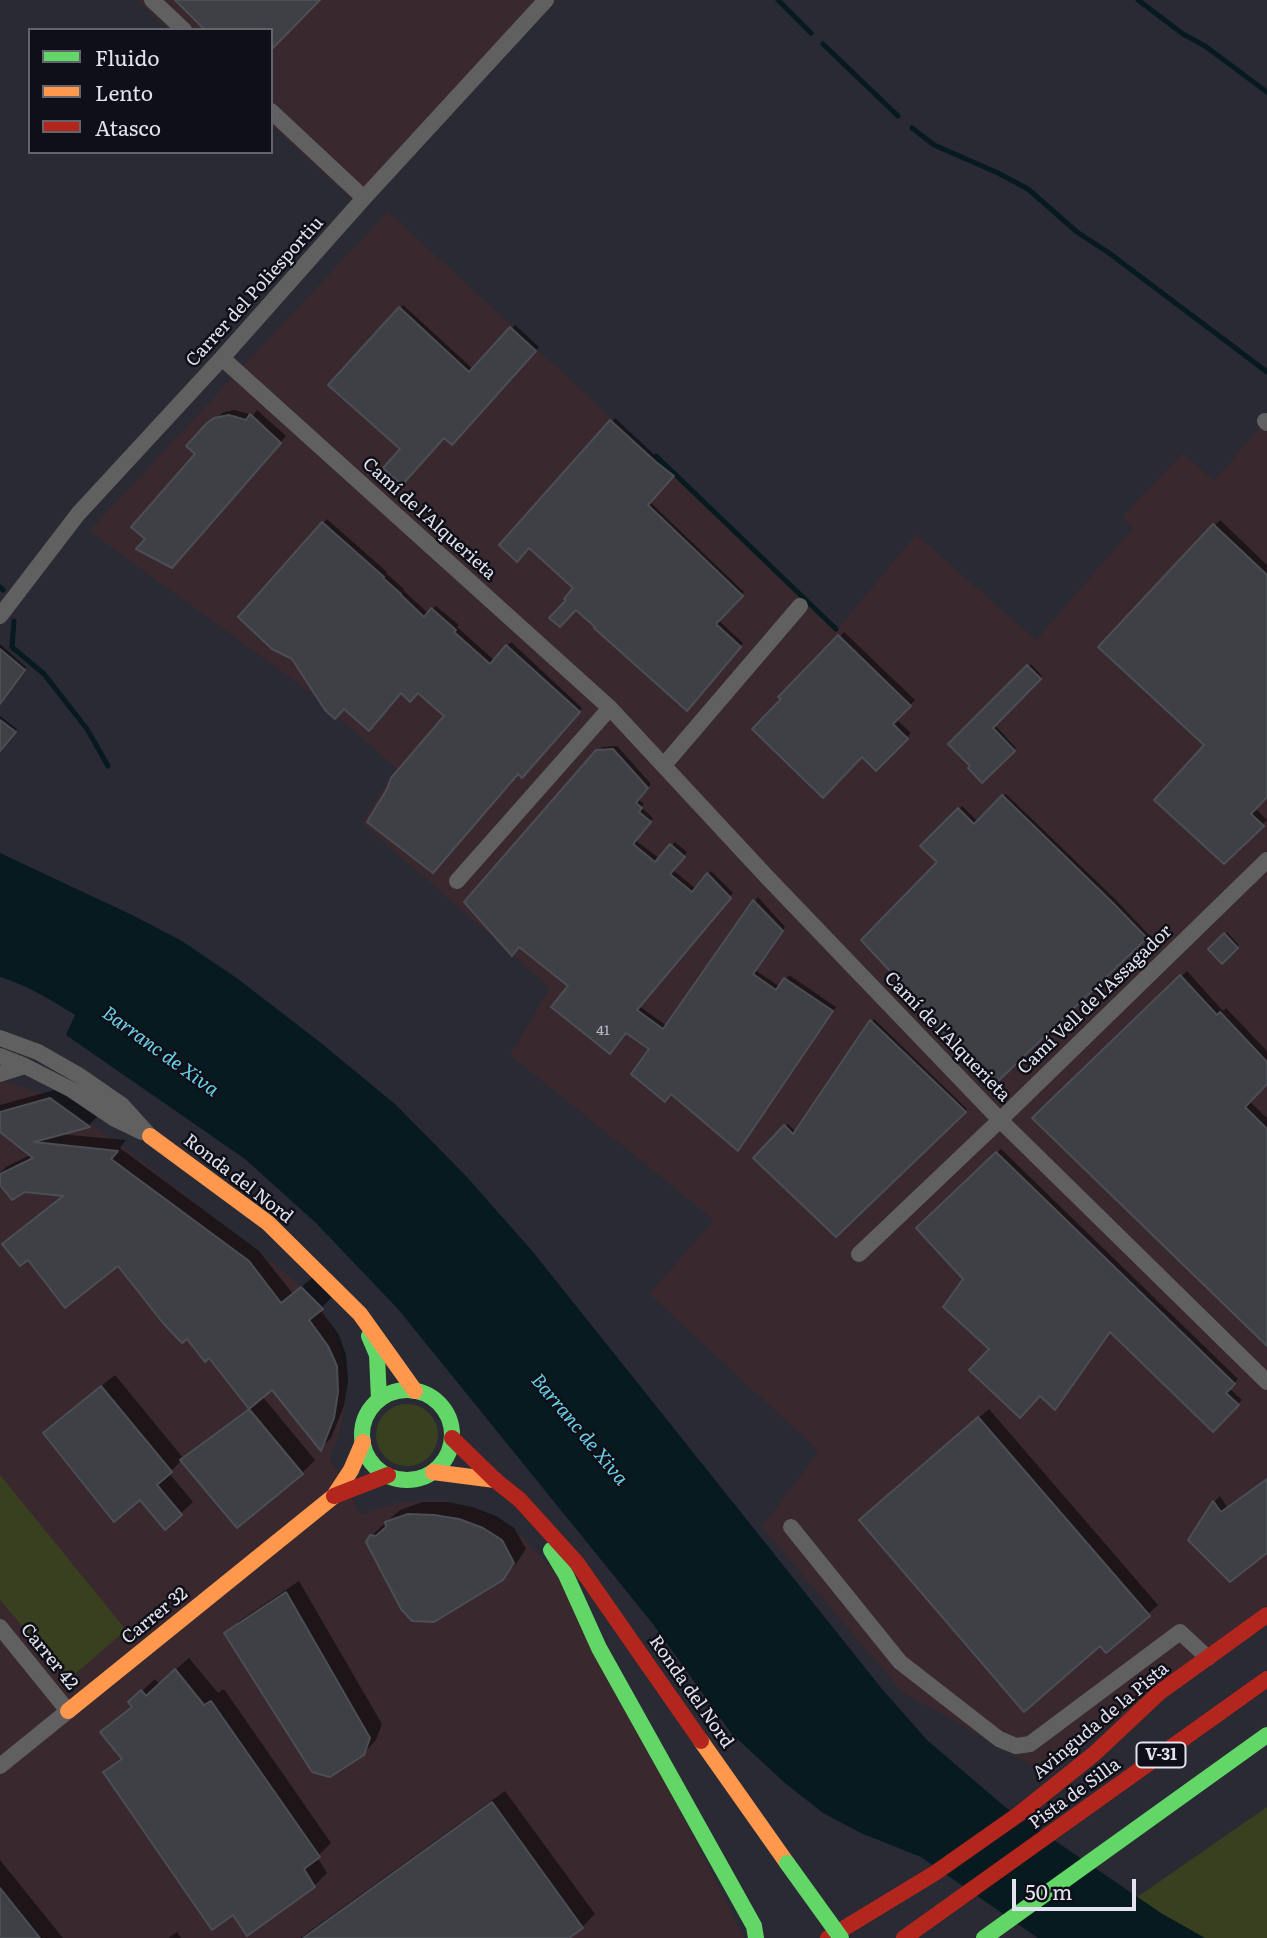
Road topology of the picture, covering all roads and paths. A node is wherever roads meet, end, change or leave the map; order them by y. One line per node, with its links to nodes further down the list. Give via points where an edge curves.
1 (152, 0): 3 (street)
2 (546, 0): 5 (street, Carrer del Poliesportiu)
3 (182, 28)
4 (273, 113): 5 (street)
5 (364, 198): 6 (street, Carrer del Poliesportiu)
6 (222, 358): 8 (street, Carrer del Poliesportiu, via 78,514); 9 (street, Camí de l'Alquerieta)
7 (800, 606): 10 (street)
8 (0, 615)
9 (610, 708): 10 (street, Camí de l'Alquerieta); 12 (street)
10 (664, 765): 17 (street, Camí de l'Alquerieta)
11 (1267, 860): 17 (street, Camí Vell de l'Assagador)
12 (457, 881)
13 (0, 1038): 18 (street, Ronda del Nord, via 38,1052 80,1076 122,1105)
14 (0, 1056): 15 (street, Ronda del Nord)
15 (25, 1066): 16 (street); 18 (street, Ronda del Nord)
16 (0, 1074)
17 (1000, 1120): 19 (street, Camí Vell de l'Assagador); 21 (street, Camí de l'Alquerieta)
18 (150, 1136): 20 (main road, Ronda del Nord, via 268,1223)
19 (859, 1254)
20 (360, 1314): 22 (main road, Ronda del Nord); 23 (main road, Ronda del Nord, via 377,1355)
21 (1267, 1382)
22 (415, 1391): 23 (main road, via 390,1393); 24 (main road, via 438,1402 451,1425)
23 (379, 1400): 25 (main road, via 365,1419)
24 (452, 1438): 26 (main road, via 443,1463); 28 (main road, Ronda del Nord)
25 (363, 1442): 27 (main road, via 376,1467); 29 (main road, Carrer 32, via 351,1473)
26 (433, 1472): 27 (main road, via 411,1479); 28 (main road)
27 (388, 1475): 29 (main road, Carrer 32)
28 (495, 1480): 30 (main road, Ronda del Nord)
29 (334, 1496): 36 (main road, Carrer 32)
30 (520, 1500): 39 (main road, via 566,1575 599,1648 754,1926); 41 (main road, Ronda del Nord, bridge, via 577,1563)
31 (791, 1527): 34 (street, Avinguda de la Pista, via 900,1662 999,1739 1016,1746 1030,1744 1180,1632)
32 (1267, 1615): 34 (main road, Avinguda de la Pista)
33 (0, 1627): 36 (street, Carrer 42)
34 (1208, 1658): 40 (main road, Avinguda de la Pista, via 1160,1692 1094,1754 1019,1814 935,1873)
35 (1267, 1679): 42 (main road, Pista de Silla / V-31)
36 (68, 1711): 38 (street, Carrer 32)
37 (1267, 1735): 43 (main road, V-31)
38 (0, 1766)
39 (756, 1938)
40 (828, 1938)
41 (841, 1938)
42 (904, 1938)
43 (984, 1938)

